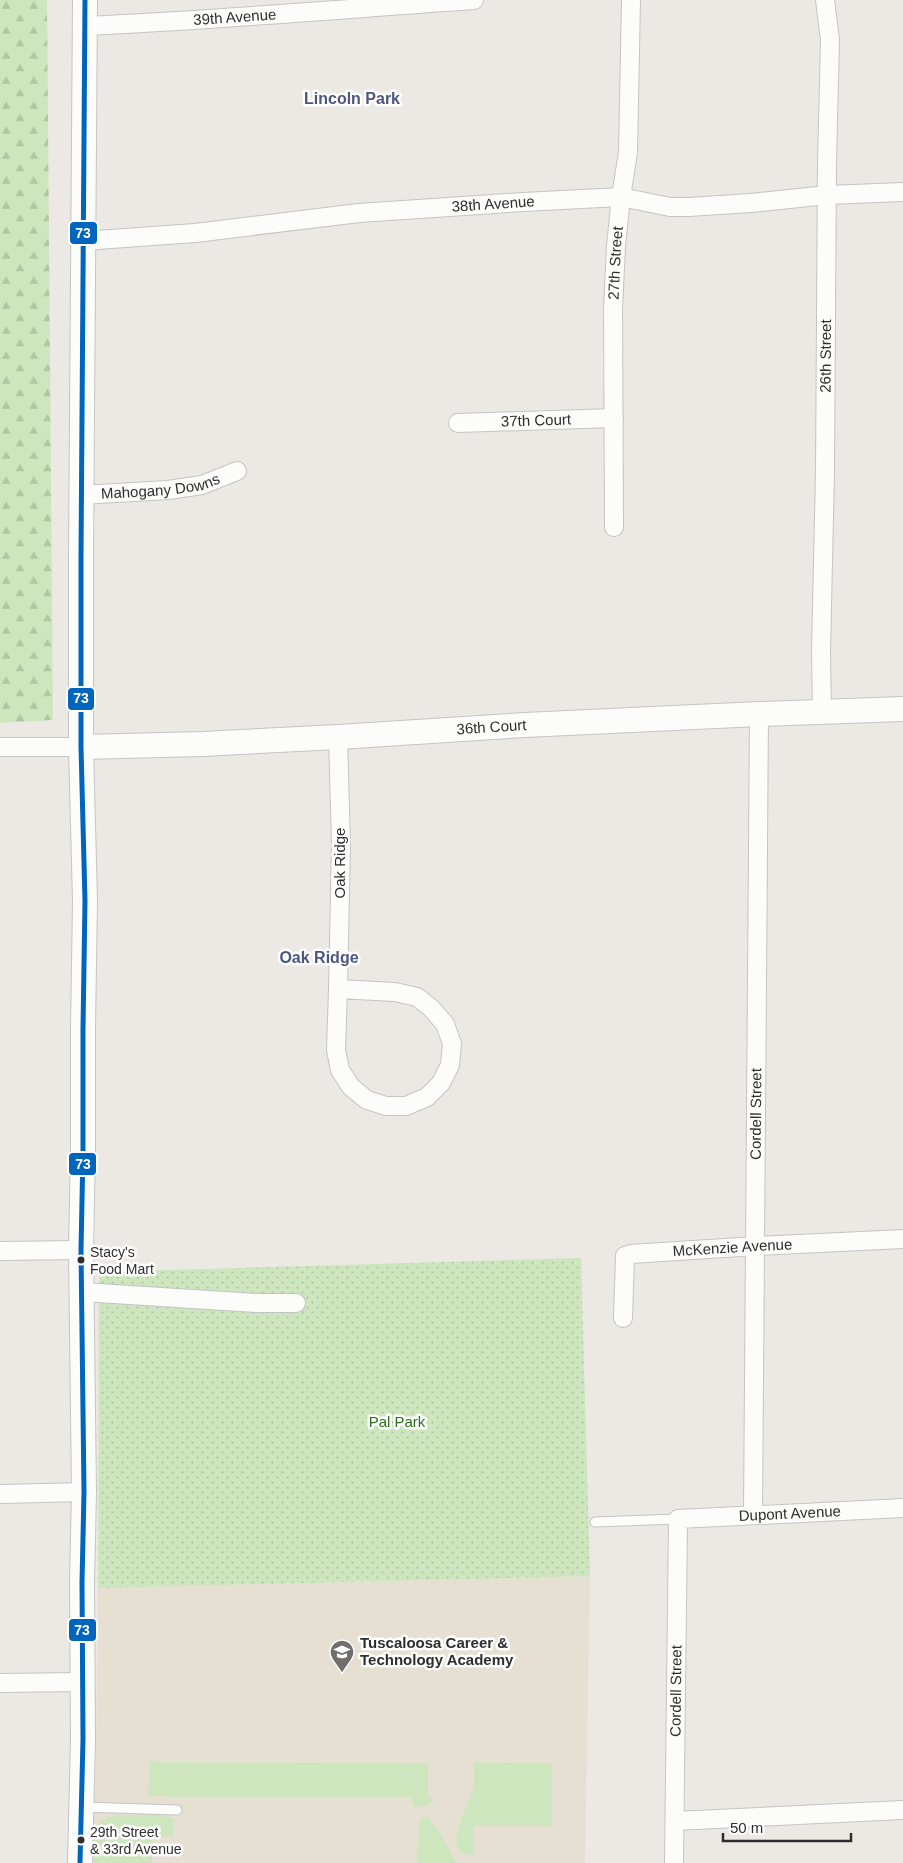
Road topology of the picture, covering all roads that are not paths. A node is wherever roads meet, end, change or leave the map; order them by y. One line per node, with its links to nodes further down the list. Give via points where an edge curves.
1 (85, 0): 5 (street)
2 (474, 0): 5 (street, 39th Avenue)
3 (631, 0): 8 (street, 27th Street, via 628,152)
4 (825, 0): 7 (street, 26th Street, via 830,40)
5 (84, 26): 9 (street)
6 (903, 192): 7 (street, 38th Avenue)
7 (827, 195): 8 (street, 38th Avenue, via 689,207 670,207); 16 (street, 26th Street)
8 (621, 197): 9 (street, 38th Avenue, via 359,213 195,234); 10 (street, 27th Street, via 613,309)
9 (83, 241): 13 (street)
10 (614, 418): 11 (street, 37th Court); 14 (street, 27th Street)
11 (458, 423)
12 (237, 471): 13 (street, Mahogany Downs, via 202,485)
13 (81, 495): 19 (street)
14 (614, 528)
15 (903, 709): 16 (street, 36th Court)
16 (822, 712): 17 (street, 36th Court)
17 (760, 714): 18 (street, 36th Court); 23 (street, Cordell Street)
18 (338, 737): 19 (street, 36th Court); 21 (street, Oak Ridge, via 342,845)
19 (81, 746): 20 (street); 24 (street, via 85,901)
20 (0, 747)
21 (338, 989): 21 (street, Oak Ridge, via 336,1050 340,1070 351,1088 367,1100 386,1106 406,1106 427,1097 442,1083 450,1064 452,1044 445,1024 431,1008 417,997 395,992)
22 (903, 1239): 23 (street, McKenzie Avenue)
23 (756, 1246): 28 (street, McKenzie Avenue, via 625,1256); 32 (street, Cordell Street)
24 (81, 1250): 25 (street); 26 (street)
25 (0, 1251)
26 (82, 1292): 27 (street); 29 (street)
27 (296, 1303)
28 (623, 1318)
29 (84, 1492): 30 (street); 35 (street)
30 (0, 1494)
31 (903, 1508): 32 (street, Dupont Avenue)
32 (753, 1514): 33 (street, Dupont Avenue)
33 (678, 1518): 34 (lane); 40 (street, Cordell Street)
34 (595, 1522)
35 (82, 1682): 36 (street); 37 (street)
36 (0, 1683)
37 (82, 1807): 38 (lane); 41 (street)
38 (177, 1810)
39 (903, 1810): 40 (street)
40 (675, 1821): 42 (street, Cordell Street)
41 (80, 1863)
42 (674, 1863)

